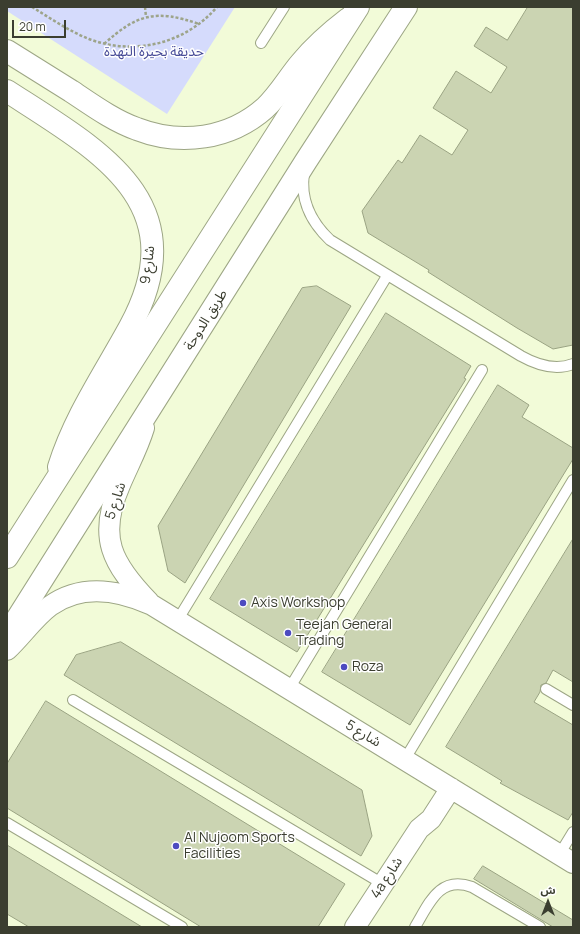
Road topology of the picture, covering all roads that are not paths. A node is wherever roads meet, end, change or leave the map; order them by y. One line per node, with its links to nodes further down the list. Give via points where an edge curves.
1 (284, 7): 4 (lane)
2 (406, 7): 7 (main road, طريق الدوحة)
3 (356, 11): 5 (main road, via 317,45 266,107 225,132 194,138 163,137 135,129); 13 (main road)
4 (261, 43)
5 (7, 51)
6 (7, 91): 13 (main road, شارع 9, via 79,139 112,166 137,196 150,230 151,265 144,297 68,441)
7 (306, 161): 8 (lane, via 303,188 314,223 330,240); 11 (main road, طريق الدوحة)
8 (387, 276): 9 (lane, via 534,363 546,367); 17 (lane)
9 (573, 364)
10 (482, 370): 20 (lane)
11 (148, 411): 16 (street, شارع 5, via 135,452 114,499 108,524 111,548 116,560); 18 (main road, طريق الدوحة)
12 (573, 480): 24 (lane)
13 (54, 484): 14 (main road)
14 (14, 534): 15 (main road)
15 (7, 557)
16 (152, 605): 17 (street, شارع 5); 19 (street, شارع 5, via 111,592 77,594 50,606)
17 (177, 621): 20 (street, شارع 5)
18 (7, 635)
19 (7, 650)
20 (289, 689): 24 (street, شارع 5)
21 (546, 689): 23 (lane)
22 (73, 700): 29 (lane)
23 (573, 705)
24 (405, 759): 25 (street, شارع 5)
25 (445, 784): 28 (street, شارع 5); 29 (street, 4a شارع, via 424,807 419,829)
26 (7, 823): 30 (lane)
27 (573, 832): 28 (lane)
28 (566, 859)
29 (383, 884): 31 (street, 4a شارع)
30 (182, 927)
31 (355, 927)
32 (415, 927): 33 (lane, via 436,893 455,883 472,887)
33 (540, 927)

